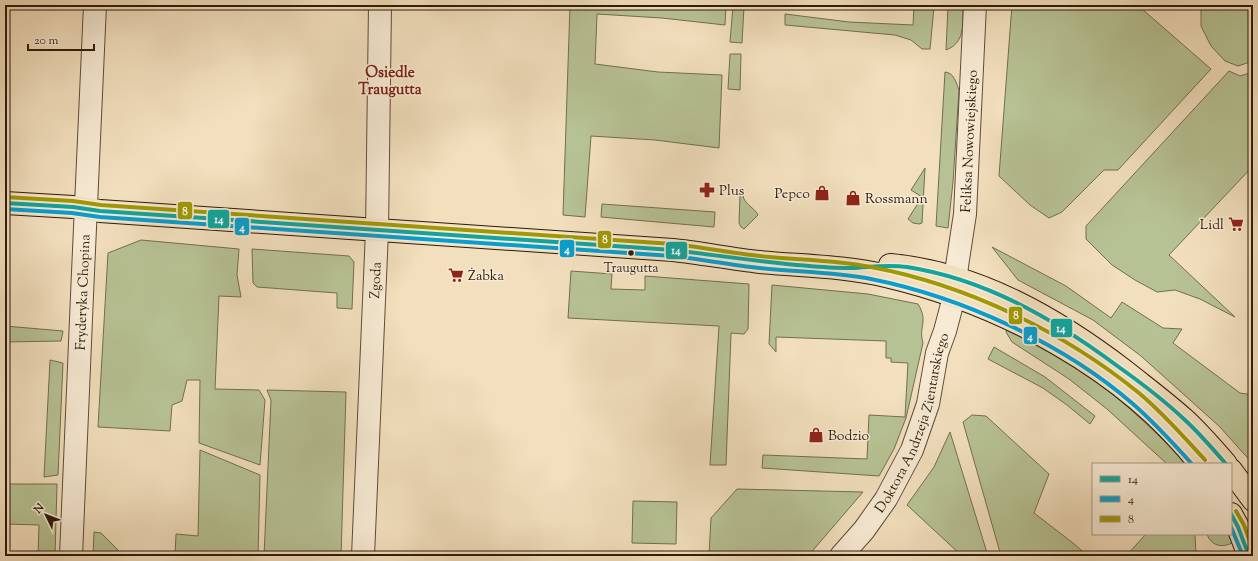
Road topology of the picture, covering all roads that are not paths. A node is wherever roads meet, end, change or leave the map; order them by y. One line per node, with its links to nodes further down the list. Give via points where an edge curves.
1 (95, 5): 5 (street, Fryderyka Chopina)
2 (380, 5): 6 (street, Zgoda)
3 (975, 5): 7 (street, Feliksa Nowowiejskiego, via 965,214)
4 (5, 203): 5 (main road)
5 (85, 209): 6 (main road); 13 (street, Fryderyka Chopina)
6 (377, 231): 7 (main road, via 674,250 760,262 844,268 899,266 929,271); 14 (street, Zgoda)
7 (955, 287): 8 (main road, via 997,313 1067,349 1113,381 1169,429); 9 (main road, via 991,291 1036,312 1087,343 1168,405 1199,433); 15 (street, Doktora Andrzeja Zientarskiego, via 937,353 928,404 912,450 886,499)
8 (1199, 463)
9 (1225, 463)
10 (1232, 471): 11 (main road)
11 (1253, 500)
12 (1232, 516): 16 (main road)
13 (71, 556)
14 (363, 556)
15 (842, 556)
16 (1249, 556)

